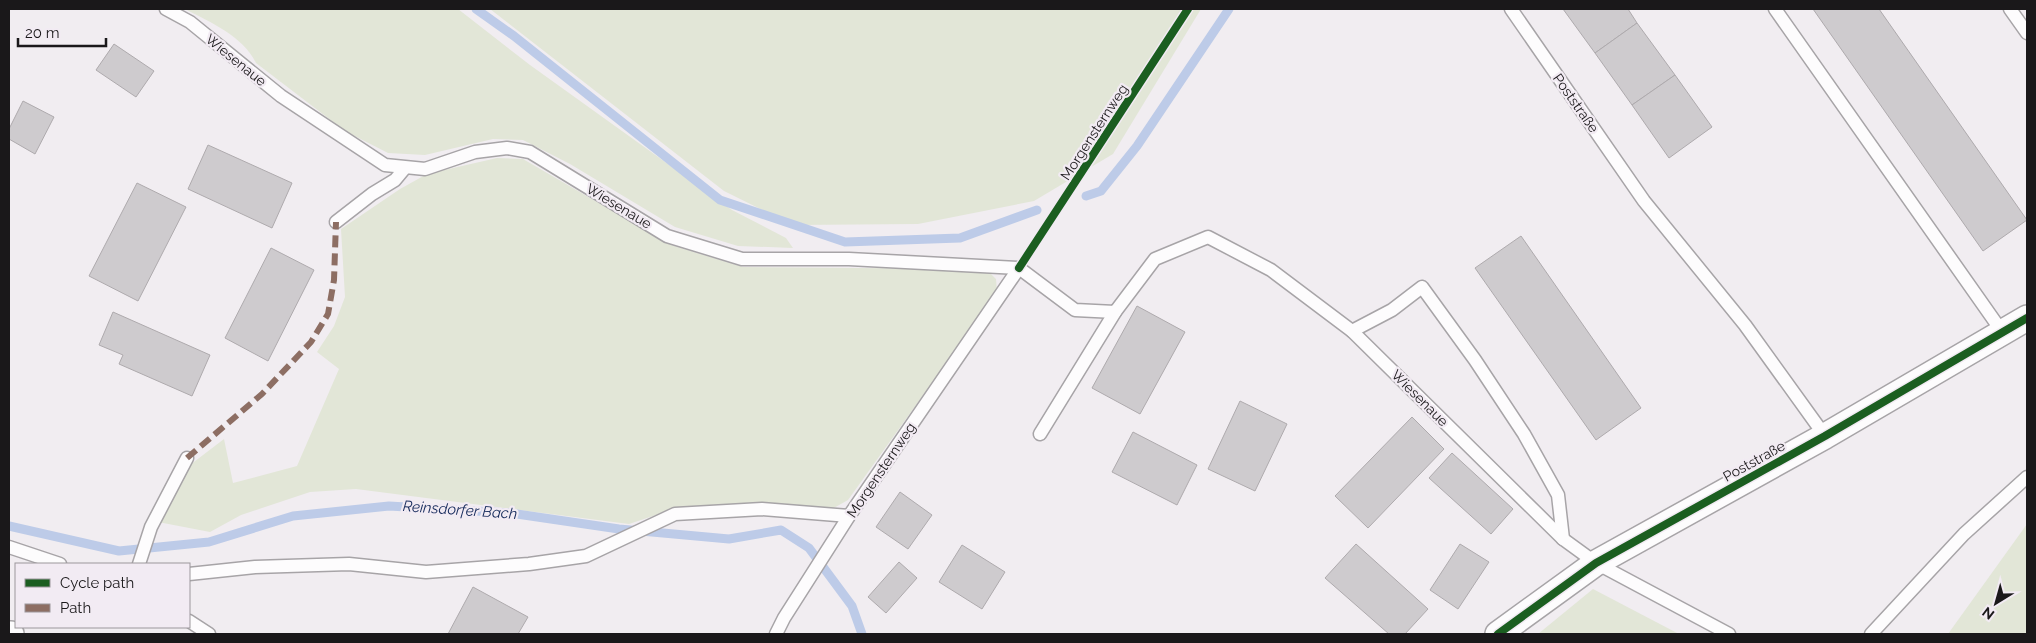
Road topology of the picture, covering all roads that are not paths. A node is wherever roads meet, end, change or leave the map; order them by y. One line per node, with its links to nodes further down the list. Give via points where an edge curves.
1 (166, 9): 6 (lane, Wiesenaue, via 190,22 281,96 385,166)
2 (1511, 9): 14 (lane, Poststraße, via 1644,201 1745,325)
3 (1775, 9): 12 (lane)
4 (2010, 9): 5 (lane)
5 (2027, 33)
6 (405, 168): 7 (lane, via 394,180); 8 (lane, Wiesenaue, via 425,169 475,152 507,148 530,152 668,236 742,259)
7 (336, 222)
8 (1020, 268): 9 (lane, via 1075,310); 17 (lane, Morgensternweg)
9 (1115, 312): 11 (lane, Wiesenaue, via 1155,259 1208,237 1271,270); 13 (lane, Wiesenaue)
10 (2027, 318): 12 (street, Poststraße)
11 (1352, 331): 18 (lane, Wiesenaue); 18 (lane, via 1392,310 1422,287 1524,434 1558,495)
12 (2003, 333): 14 (street, Poststraße)
13 (1040, 434)
14 (1824, 436): 22 (street, Poststraße)
15 (187, 458): 21 (lane, via 151,527)
16 (2027, 477): 29 (lane, via 1964,534)
17 (849, 516): 23 (lane, via 762,509 675,514 586,556 528,564 436,571 349,564 255,567); 26 (lane, Morgensternweg)
18 (1563, 539): 22 (lane, Wiesenaue)
19 (9, 547): 20 (lane)
20 (57, 563)
21 (139, 563)
22 (1596, 563): 27 (street, Poststraße); 28 (lane, Wiesenaue)
23 (190, 574)
24 (190, 622): 25 (lane)
25 (209, 634)
26 (776, 634)
27 (1498, 634)
28 (1729, 634)
29 (1871, 634)

